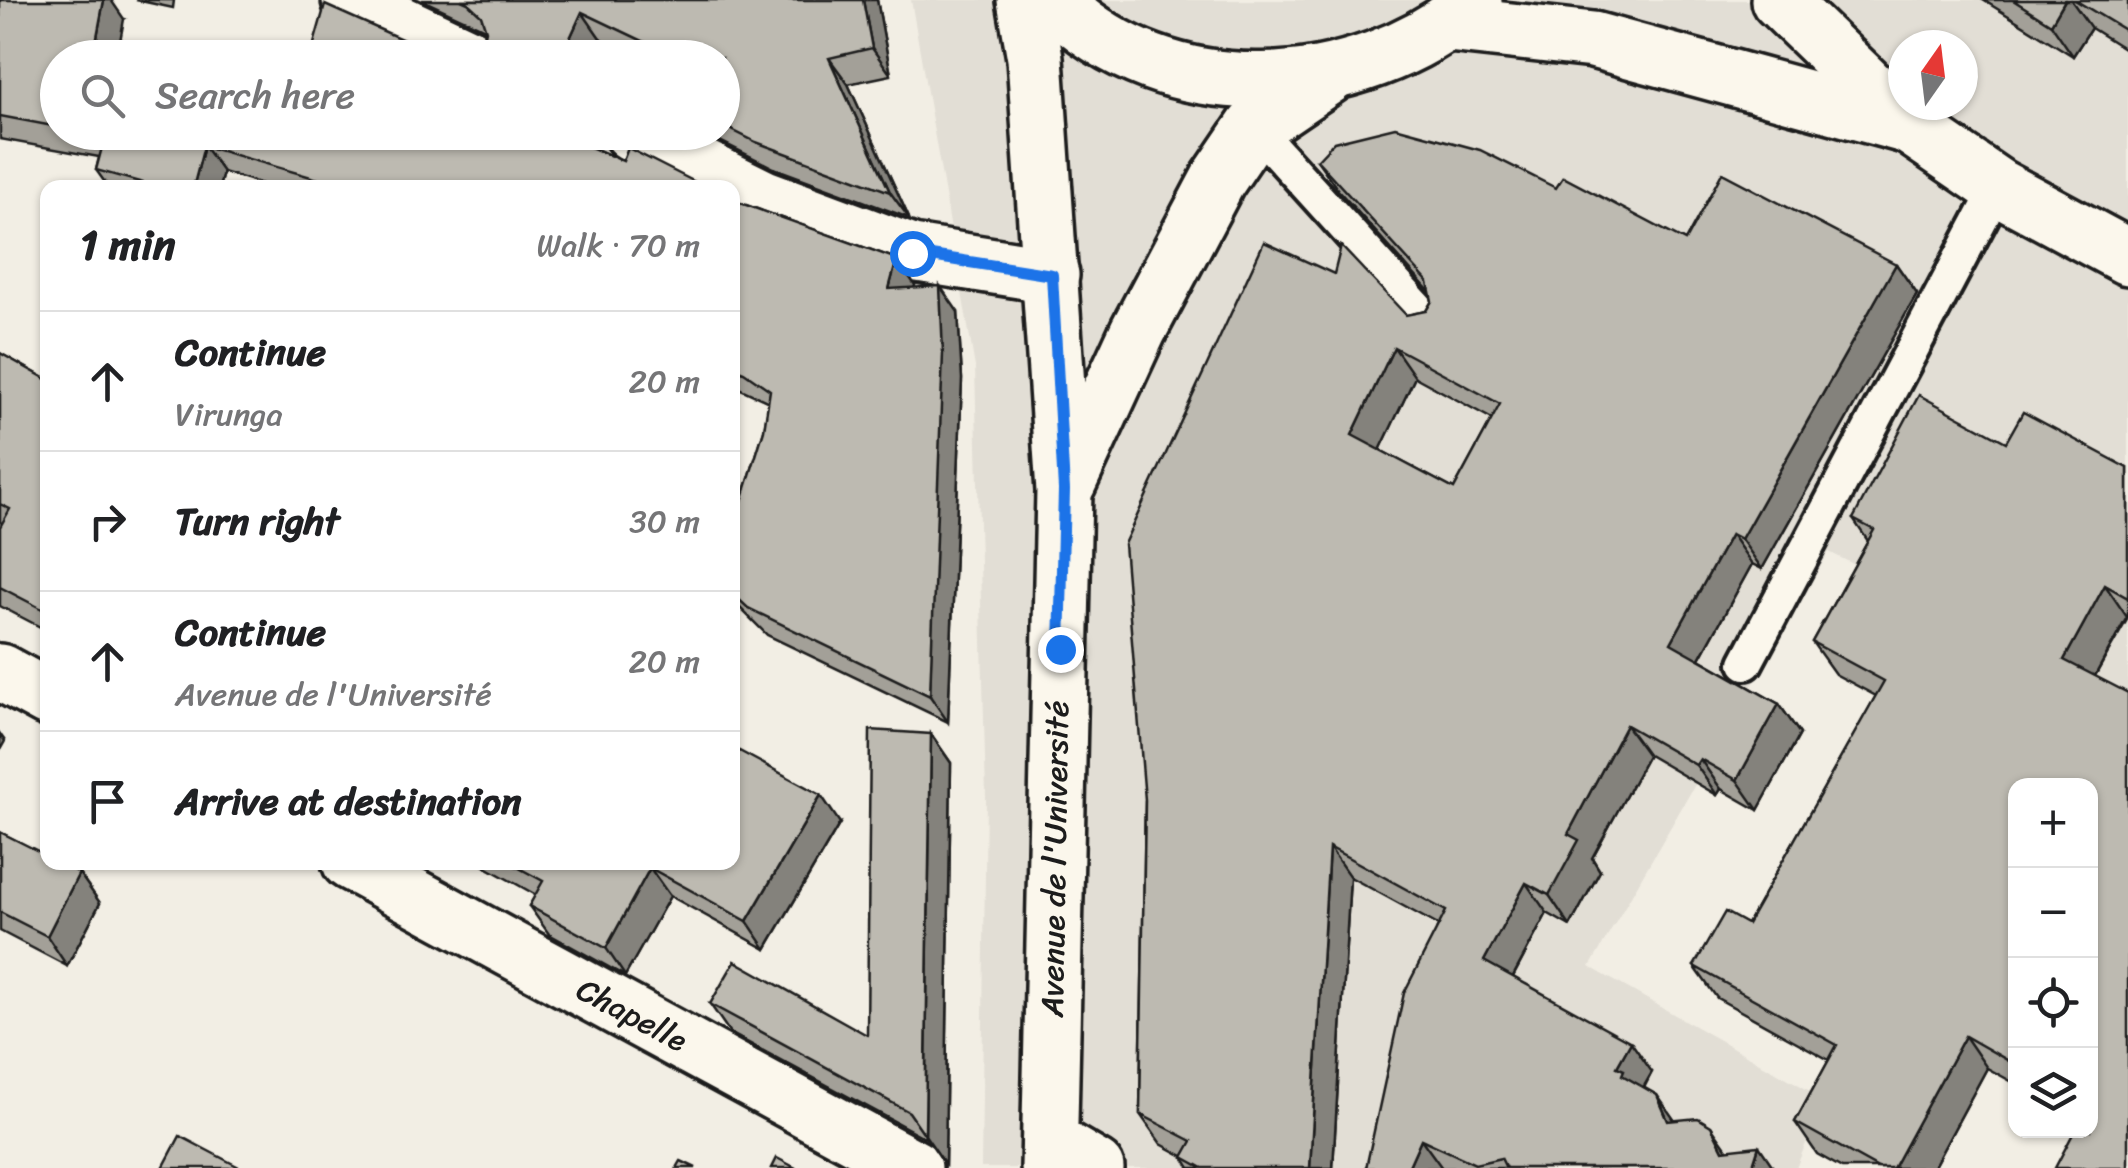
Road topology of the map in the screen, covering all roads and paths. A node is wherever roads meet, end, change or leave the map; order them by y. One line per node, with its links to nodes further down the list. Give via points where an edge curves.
1 (350, 0): 6 (main road)
2 (1025, 0): 15 (main road, Avenue de l'Université, via 1036,58)
3 (1054, 0): 7 (main road, via 1106,39 1159,63 1271,82)
4 (1779, 0): 8 (main road)
5 (1462, 12): 7 (main road, via 1391,56); 8 (main road, via 1593,40)
6 (436, 40)
7 (1329, 76): 9 (main road)
8 (1908, 126): 13 (main road)
9 (1254, 127): 16 (lane); 17 (main road, via 1147,314)
10 (667, 150): 11 (main road)
11 (728, 180)
12 (740, 186): 15 (main road, via 912,253)
13 (1998, 186): 14 (main road); 18 (lane)
14 (2128, 258)
15 (1052, 275): 17 (main road, Avenue de l'Université)
16 (1434, 326)
17 (1064, 490): 22 (main road, Avenue de l'Université)
18 (1746, 664)
19 (0, 672): 20 (main road)
20 (40, 694)
21 (365, 870): 23 (main road, Chapelle)
22 (1050, 1155): 24 (main road)
23 (914, 1168)
24 (1096, 1168)

